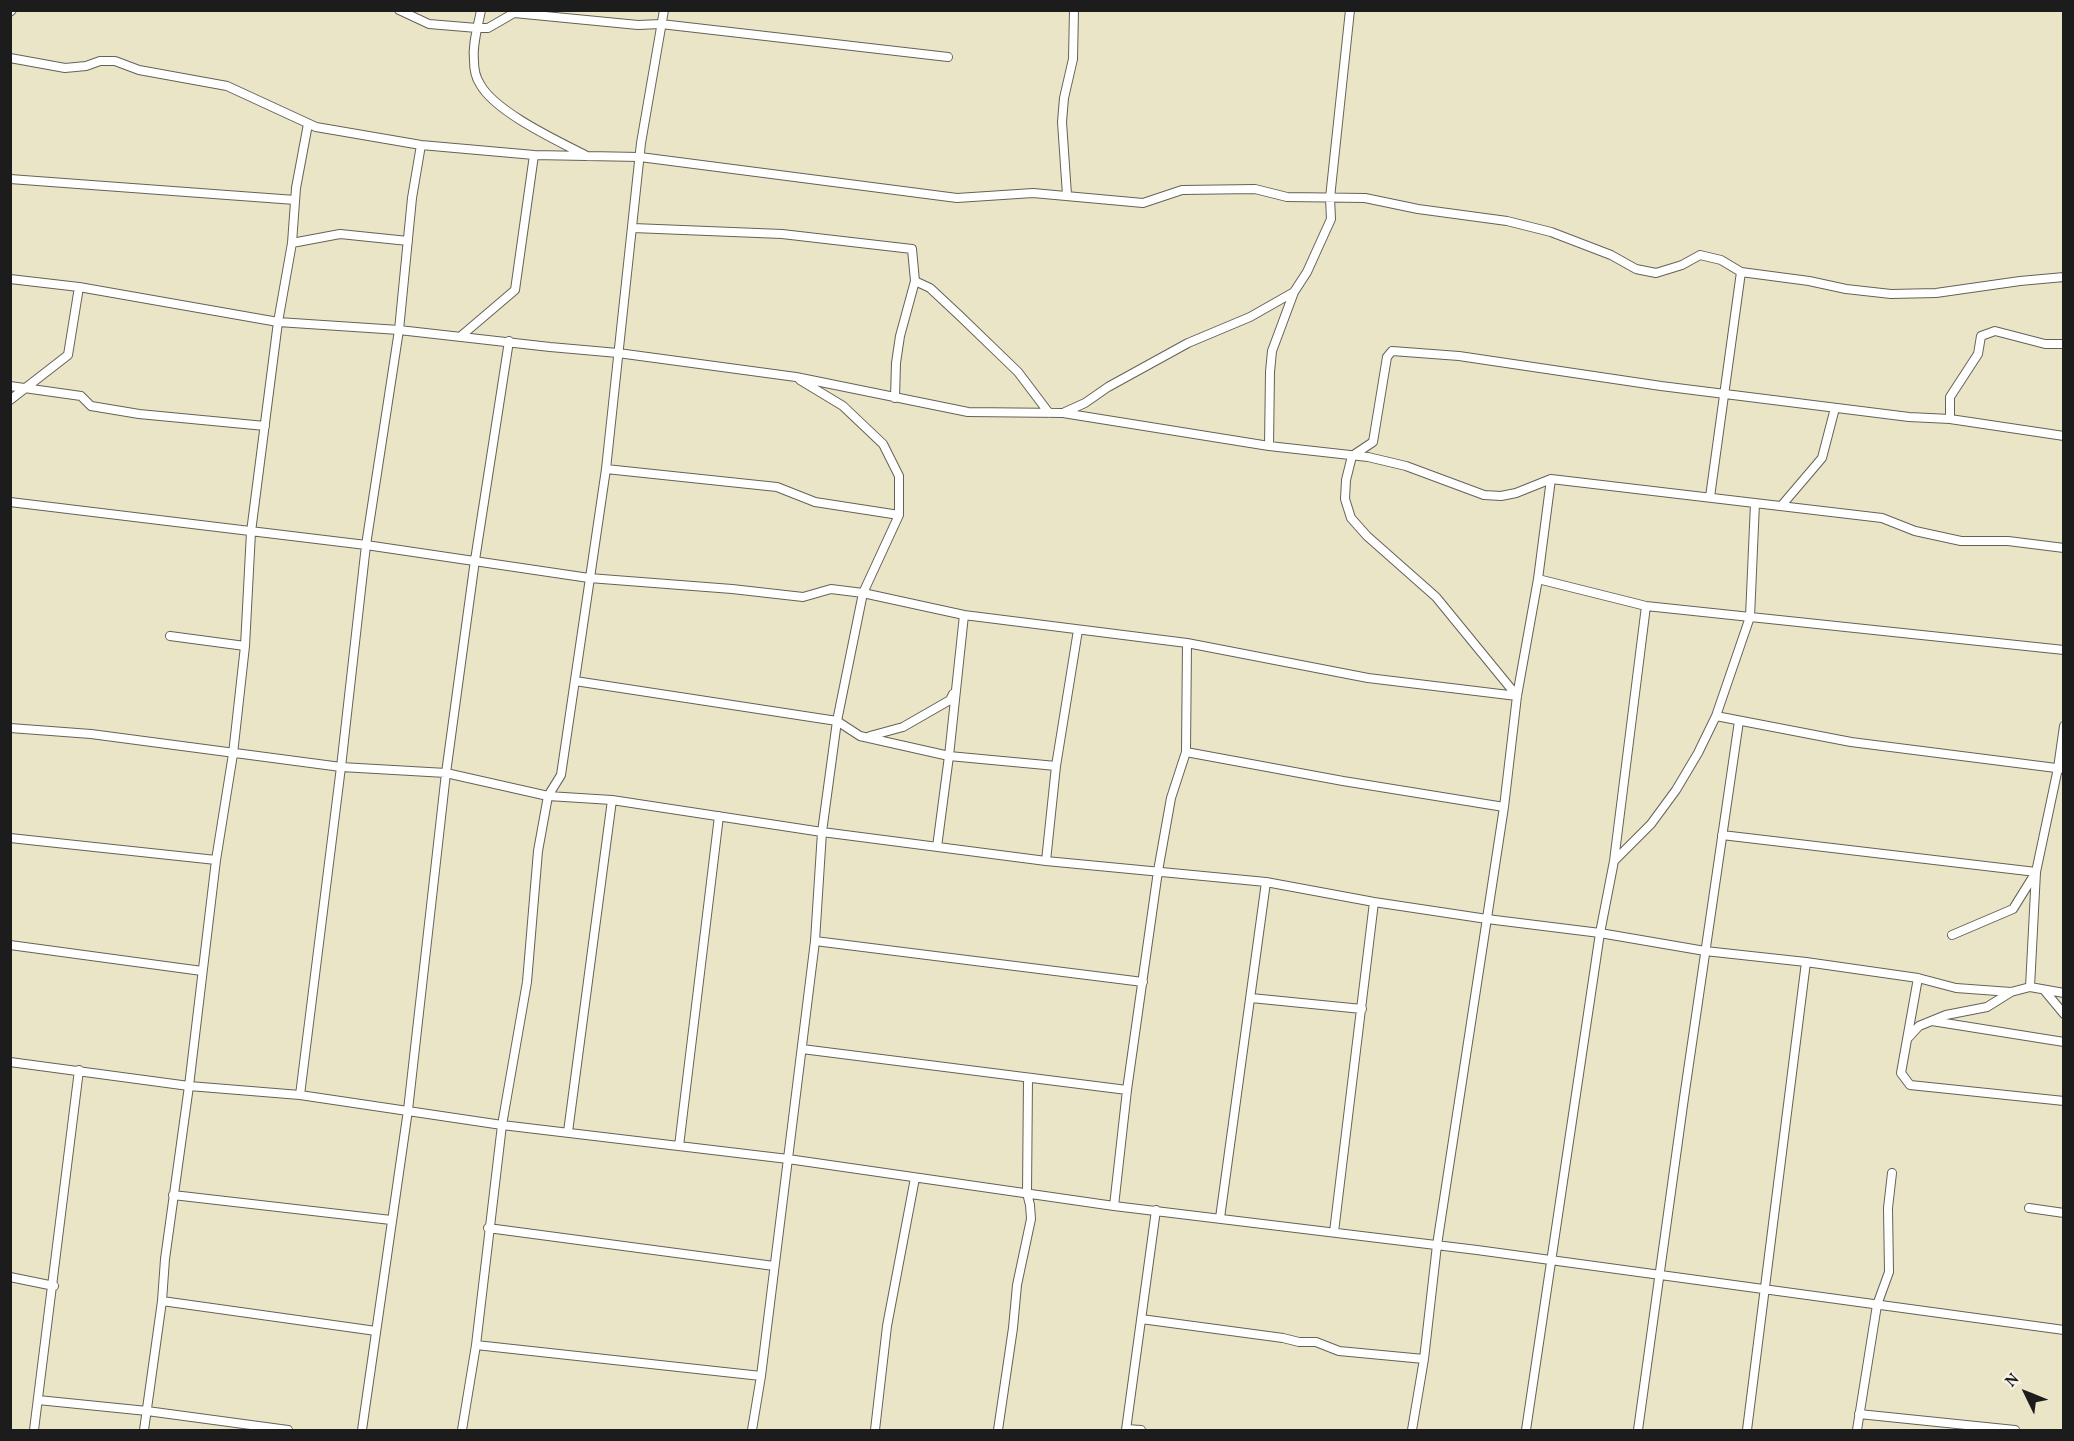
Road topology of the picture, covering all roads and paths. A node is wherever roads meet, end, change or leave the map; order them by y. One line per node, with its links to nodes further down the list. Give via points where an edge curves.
1 (399, 10): 7 (street, via 429,24)
2 (481, 10): 7 (street)
3 (664, 10): 6 (street)
4 (1074, 10): 16 (street, via 1073,59 1062,122)
5 (1350, 10): 17 (street)
6 (661, 24): 7 (street, via 514,13 488,28); 8 (street); 14 (street)
7 (477, 28): 13 (street, via 474,63 479,83 492,99)
8 (948, 57)
9 (10, 58): 10 (street, via 65,68 115,61 139,70 227,86)
10 (308, 124): 11 (street); 18 (street)
11 (421, 146): 12 (street); 20 (street)
12 (534, 155): 13 (street); 30 (street, via 514,290)
13 (588, 157): 14 (street)
14 (640, 157): 16 (street, via 957,198 1033,192); 19 (street)
15 (10, 178): 18 (street)
16 (1067, 195): 17 (street, via 1143,203 1182,190 1255,189 1287,196)
17 (1330, 198): 22 (street, via 1365,198 1507,221 1587,244 1636,270 1656,273 1700,255 1721,260); 27 (street, via 1331,219)
18 (296, 200): 21 (street)
19 (633, 228): 25 (street, via 782,234 912,249); 33 (street)
20 (408, 241): 21 (street, via 340,234); 29 (street)
21 (292, 243): 28 (street)
22 (1741, 272): 23 (street, via 1846,289 1914,294); 37 (street)
23 (2064, 277)
24 (10, 279): 26 (street)
25 (915, 281): 38 (street, via 900,336); 41 (street, via 930,288 1011,365)
26 (79, 287): 28 (street); 36 (street, via 68,356)
27 (1294, 292): 42 (street, via 1188,343); 46 (street, via 1272,351)
28 (278, 322): 29 (street); 44 (street)
29 (399, 330): 30 (street); 56 (street)
30 (461, 336): 31 (street)
31 (509, 341): 33 (street); 58 (street)
32 (2064, 344): 43 (street, via 2045,344 1995,331 1981,336 1978,354 1950,397)
33 (618, 353): 34 (street); 48 (street)
34 (796, 377): 38 (street); 54 (street, via 843,406 883,444 899,476)
35 (10, 386): 36 (street)
36 (27, 388): 39 (street); 44 (street, via 81,396 91,406 139,414)
37 (1724, 393): 40 (street); 47 (street, via 1459,356 1392,351 1387,357 1372,442); 50 (street)
38 (896, 398): 41 (street, via 968,412)
39 (10, 400)
40 (1835, 408): 43 (street); 53 (street, via 1822,459)
41 (1049, 413): 42 (street)
42 (1063, 413): 46 (street)
43 (1950, 419): 45 (street)
44 (265, 426): 55 (street)
45 (2064, 436)
46 (1269, 446): 47 (street)
47 (1352, 456): 49 (street, via 1406,466 1484,495 1516,493); 72 (street, via 1345,499 1351,518 1436,597)
48 (606, 469): 54 (street, via 777,487 815,502); 59 (street)
49 (1551, 479): 50 (street); 60 (street)
50 (1710, 497): 52 (street)
51 (10, 502): 55 (street)
52 (1755, 503): 53 (street); 64 (street)
53 (1782, 505): 57 (street, via 1882,518 1915,531 1961,541 2008,541)
54 (899, 515): 61 (street)
55 (251, 532): 56 (street); 68 (street)
56 (366, 545): 58 (street); 83 (street)
57 (2064, 548)
58 (475, 560): 59 (street); 85 (street)
59 (589, 578): 61 (street, via 803,597 831,589); 70 (street)
60 (1538, 579): 62 (street); 72 (street)
61 (863, 593): 63 (street); 74 (street)
62 (1646, 606): 64 (street); 96 (street)
63 (964, 615): 65 (street); 71 (street)
64 (1750, 617): 69 (street); 73 (street)
65 (1078, 630): 67 (street); 82 (street)
66 (170, 636): 68 (street)
67 (1187, 643): 72 (street, via 1368,678); 79 (street)
68 (245, 646): 80 (street)
69 (2064, 650)
70 (575, 681): 74 (street); 86 (street, via 561,775)
71 (955, 688): 78 (street, via 950,700 903,727); 81 (street)
72 (1517, 696): 88 (street)
73 (1716, 716): 75 (street); 96 (street, via 1676,790 1651,824)
74 (837, 721): 78 (street, via 860,736); 90 (street)
75 (1739, 721): 84 (street, via 1851,742); 91 (street)
76 (2064, 726): 84 (street)
77 (10, 728): 80 (street, via 91,734)
78 (868, 736): 81 (street)
79 (1186, 752): 88 (street); 97 (street, via 1171,798)
80 (233, 754): 83 (street); 94 (street)
81 (949, 756): 82 (street); 93 (street)
82 (1056, 766): 95 (street)
83 (341, 767): 85 (street); 127 (street)
84 (2061, 768): 98 (street)
85 (446, 773): 86 (street); 129 (street)
86 (548, 796): 87 (street); 130 (street, via 538,851 527,982)
87 (612, 800): 89 (street); 131 (street)
88 (1503, 807): 101 (street)
89 (718, 816): 90 (street); 132 (street)
90 (822, 832): 93 (street); 104 (street)
91 (1722, 835): 98 (street); 106 (street)
92 (10, 838): 94 (street)
93 (937, 847): 95 (street)
94 (216, 860): 108 (street)
95 (1046, 861): 97 (street)
96 (1614, 861): 102 (street)
97 (1158, 871): 99 (street); 110 (street)
98 (2036, 872): 103 (street, via 2013,909); 111 (street)
99 (1266, 882): 100 (street); 115 (street)
100 (1374, 902): 101 (street); 116 (street)
101 (1487, 919): 102 (street); 146 (street)
102 (1600, 933): 106 (street); 147 (street)
103 (1952, 935)
104 (815, 940): 110 (street); 121 (street)
105 (10, 945): 108 (street)
106 (1705, 951): 107 (street); 149 (street)
107 (1806, 962): 109 (street); 152 (street)
108 (202, 971): 125 (street)
109 (1917, 978): 113 (street, via 1956,988); 119 (street)
110 (1143, 982): 126 (street)
111 (2030, 987): 112 (street); 113 (street)
112 (2044, 990): 114 (street); 117 (street)
113 (2011, 992): 118 (street, via 1987,1007)
114 (2064, 993)
115 (1251, 998): 116 (street); 142 (street)
116 (1362, 1009): 145 (street)
117 (2064, 1014)
118 (1932, 1021): 119 (street, via 1919,1026); 120 (street)
119 (1909, 1037): 128 (street, via 1901,1073 1910,1085)
120 (2064, 1042)
121 (802, 1049): 124 (street); 133 (street)
122 (10, 1062): 123 (street)
123 (80, 1070): 125 (street); 151 (street)
124 (1028, 1078): 126 (street); 136 (street)
125 (189, 1086): 127 (street); 137 (street)
126 (1127, 1090): 138 (street)
127 (300, 1095): 129 (street)
128 (2064, 1101)
129 (408, 1110): 130 (street); 143 (street)
130 (502, 1125): 131 (street); 144 (street)
131 (568, 1132): 132 (street)
132 (679, 1146): 133 (street)
133 (788, 1159): 135 (street); 148 (street)
134 (1892, 1173): 154 (street, via 1889,1272)
135 (915, 1178): 136 (street); 172 (street, via 887,1326)
136 (1027, 1193): 138 (street); 173 (street, via 1031,1219 1016,1294)
137 (173, 1195): 143 (street); 153 (street)
138 (1114, 1206): 140 (street)
139 (2029, 1208): 141 (street)
140 (1156, 1210): 142 (street); 155 (street)
141 (2064, 1213)
142 (1220, 1218): 145 (street)
143 (391, 1220): 157 (street)
144 (488, 1228): 148 (street); 158 (street)
145 (1334, 1232): 146 (street)
146 (1437, 1245): 147 (street); 159 (street)
147 (1552, 1261): 149 (street); 176 (street)
148 (774, 1266): 160 (street)
149 (1660, 1274): 152 (street); 177 (street)
150 (10, 1277): 151 (street)
151 (54, 1286): 161 (street)
152 (1765, 1289): 154 (street); 178 (street)
153 (162, 1301): 157 (street); 162 (street)
154 (1877, 1305): 156 (street); 163 (street)
155 (1141, 1319): 159 (street, via 1316,1342 1339,1351); 165 (street)
156 (2064, 1330)
157 (376, 1331): 169 (street)
158 (476, 1345): 160 (street); 170 (street)
159 (1424, 1359): 175 (street)
160 (761, 1376): 171 (street)
161 (38, 1400): 162 (street); 166 (street)
162 (147, 1411): 164 (street); 167 (street)
163 (1859, 1414): 179 (street); 180 (street)
164 (254, 1428): 168 (street)
165 (1126, 1430): 174 (street)
166 (34, 1431)
167 (144, 1431)
168 (288, 1431)
169 (362, 1431)
170 (462, 1431)
171 (752, 1431)
172 (875, 1431)
173 (999, 1431)
174 (1141, 1431)
175 (1412, 1431)
176 (1526, 1431)
177 (1638, 1431)
178 (1747, 1431)
179 (1857, 1431)
180 (2015, 1431)

